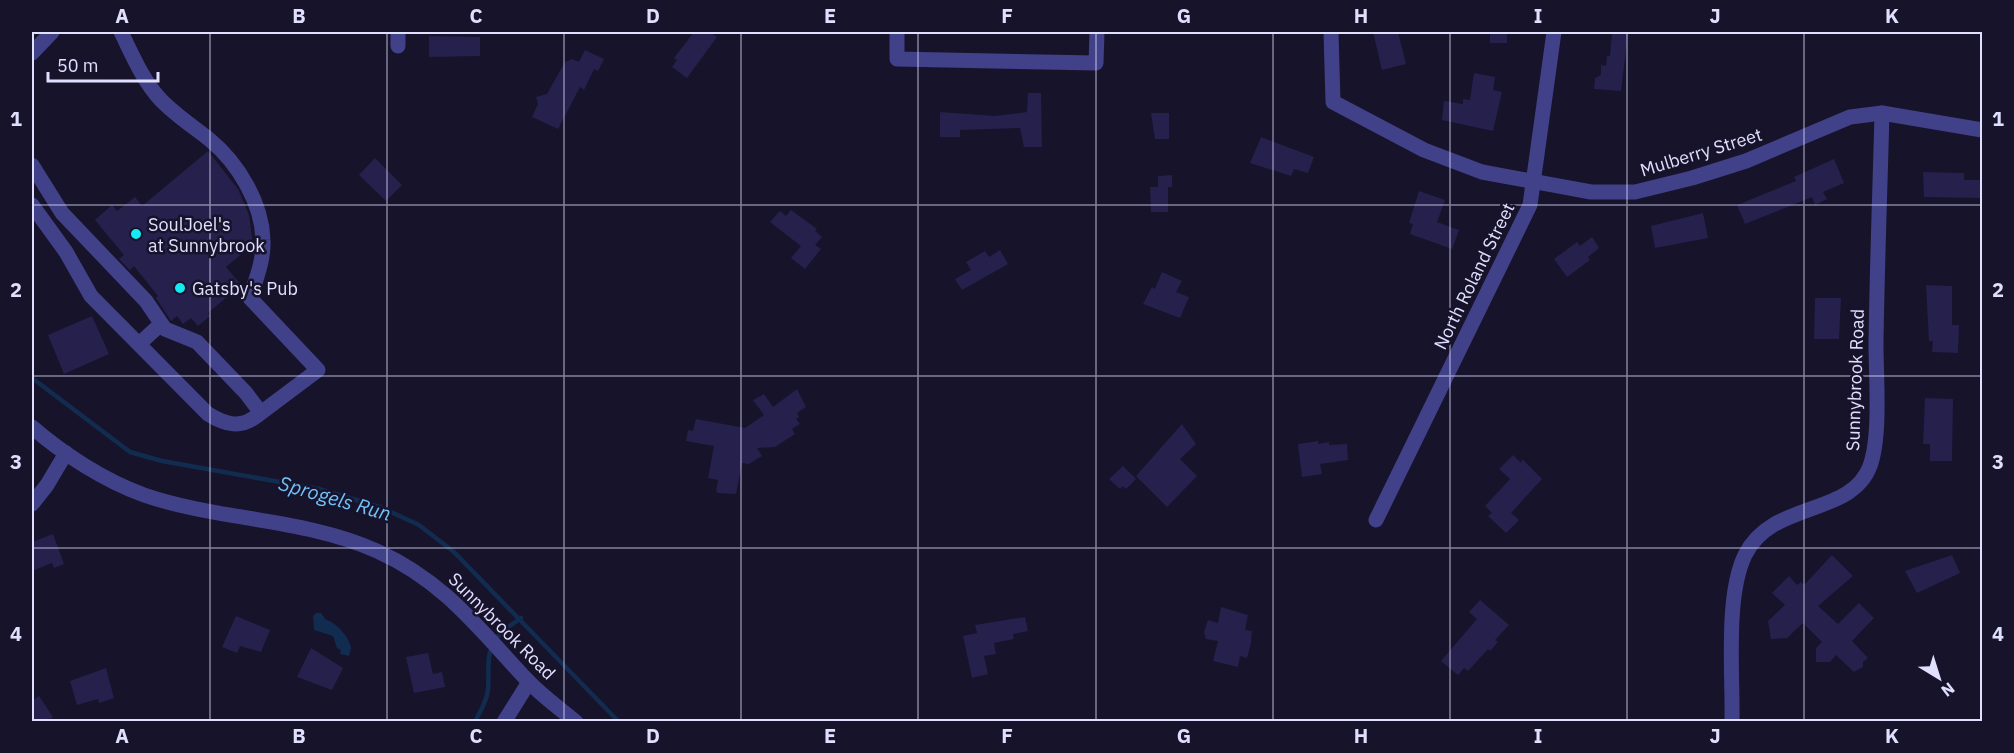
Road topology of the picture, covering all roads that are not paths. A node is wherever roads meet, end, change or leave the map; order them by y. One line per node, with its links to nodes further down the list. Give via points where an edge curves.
1 (52, 32): 7 (street)
2 (121, 32): 15 (street, via 160,99 212,141 241,174 254,201 263,238 261,264 250,298 318,370)
3 (897, 32): 4 (street, via 897,59 1096,63)
4 (1097, 32)
5 (1331, 32): 11 (street, Mulberry Street, via 1333,102 1424,150 1482,172)
6 (1554, 32): 11 (street, North Roland Street)
7 (32, 53)
8 (1882, 113): 9 (street, Mulberry Street); 11 (street, Mulberry Street, via 1850,117 1746,161 1635,192 1591,192); 23 (street, Sunnybrook Road, via 1872,459 1860,483 1849,492 1769,526 1746,555 1735,588)
9 (1983, 130)
10 (32, 165): 13 (street, via 62,213 146,301)
11 (1534, 183): 19 (street, North Roland Street, via 1530,205)
12 (32, 205): 14 (street, via 91,296)
13 (161, 324): 14 (street); 15 (street, via 176,335 197,342 246,393)
14 (139, 344): 15 (street, via 215,419 233,426 250,422)
15 (258, 415)
16 (32, 427): 17 (street, Sunnybrook Road)
17 (66, 453): 18 (street); 20 (street, Sunnybrook Road, via 142,494 322,532 393,558 443,591)
18 (32, 504)
19 (1376, 520)
20 (529, 682): 21 (street); 22 (street, Sunnybrook Road)
21 (504, 722)
22 (576, 722)
23 (1732, 722)

